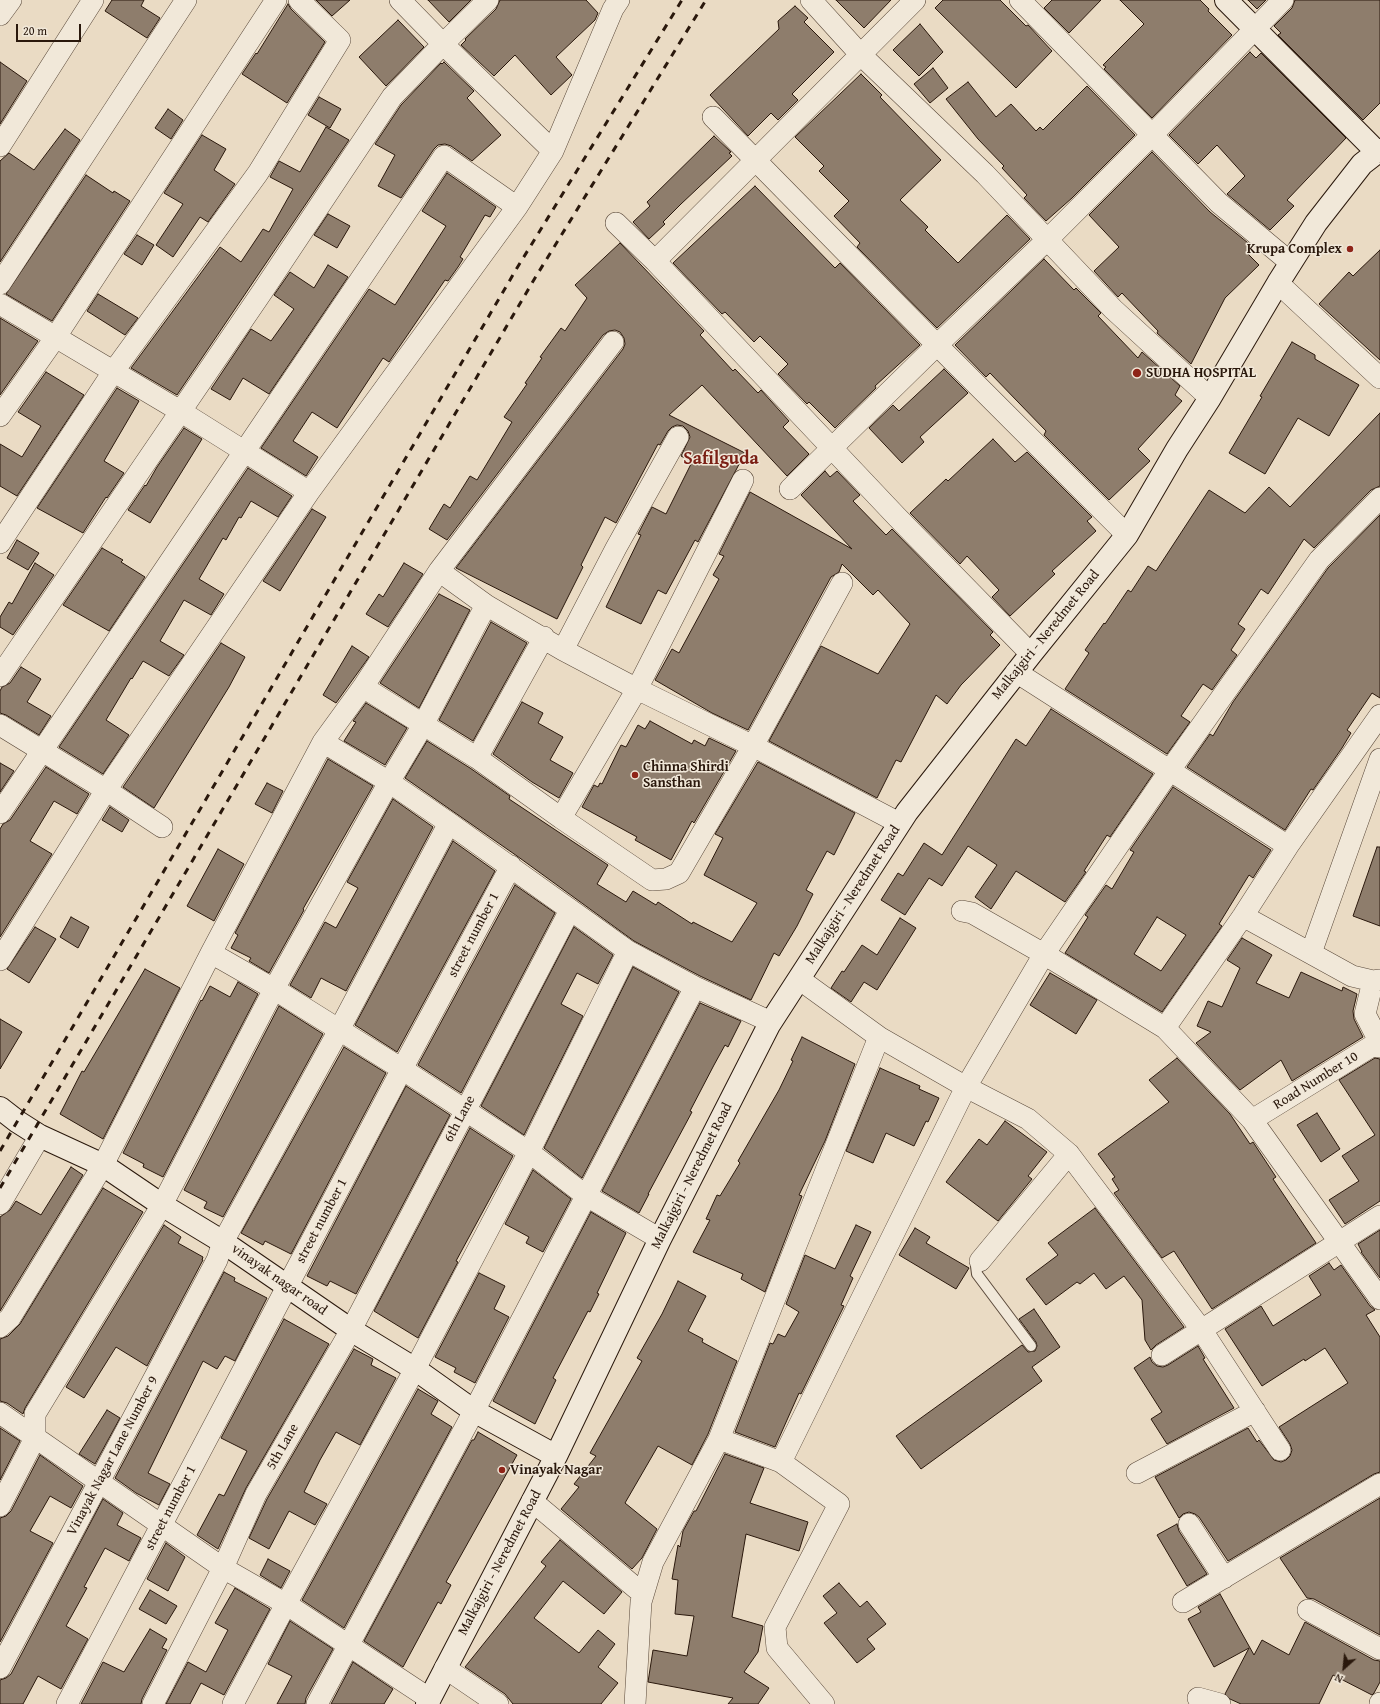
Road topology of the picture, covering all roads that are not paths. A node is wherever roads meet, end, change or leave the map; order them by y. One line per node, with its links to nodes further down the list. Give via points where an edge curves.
1 (10, 0): 14 (street)
2 (93, 0): 20 (street)
3 (186, 0): 30 (street)
4 (276, 0): 32 (street)
5 (299, 0): 35 (street, via 340,40 258,173)
6 (400, 0): 16 (street)
7 (488, 0): 16 (street)
8 (811, 0): 17 (street)
9 (915, 0): 17 (street)
10 (1020, 0): 19 (street)
11 (1226, 0): 15 (main road)
12 (1283, 0): 15 (street)
13 (612, 3): 21 (street)
14 (0, 16)
15 (1254, 30): 19 (street); 22 (main road)
16 (443, 44): 21 (street); 38 (street, via 392,97)
17 (860, 54): 23 (street); 26 (street, via 985,174)
18 (713, 117): 23 (street)
19 (1152, 135): 26 (street); 28 (street, via 1219,203)
20 (0, 146)
21 (553, 151): 24 (street)
22 (1378, 151): 28 (main road, Malkajgiri - Neredmet Road, via 1362,164 1343,187)
23 (755, 160): 27 (street); 34 (street)
24 (517, 207): 42 (street, via 444,156); 45 (street)
25 (616, 223): 27 (street)
26 (1048, 239): 34 (street); 37 (street, via 1113,309)
27 (655, 261): 41 (street)
28 (1291, 263): 29 (main road, Malkajgiri - Neredmet Road)
29 (1278, 283): 36 (street); 37 (main road, Malkajgiri - Neredmet Road)
30 (0, 284)
31 (0, 304): 32 (street)
32 (55, 338): 35 (street); 39 (street)
33 (613, 342): 49 (street)
34 (937, 345): 41 (street); 47 (street)
35 (113, 372): 38 (street); 48 (street)
36 (1380, 378)
37 (1210, 398): 47 (main road, Malkajgiri - Neredmet Road)
38 (180, 411): 42 (street); 56 (street)
39 (0, 416)
40 (678, 437): 53 (street)
41 (832, 447): 44 (street); 54 (street, via 896,517)
42 (244, 451): 45 (street); 64 (street)
43 (743, 480): 58 (street)
44 (790, 489)
45 (309, 492): 69 (street)
46 (1380, 498): 67 (street, via 1318,560)
47 (1127, 535): 54 (main road, Malkajgiri - Neredmet Road)
48 (0, 543)
49 (439, 571): 51 (street); 57 (street)
50 (842, 584): 63 (street)
51 (486, 605): 52 (street); 61 (street)
52 (544, 637): 53 (street); 65 (street)
53 (563, 650): 58 (street)
54 (1031, 654): 55 (main road, Malkajgiri - Neredmet Road)
55 (1016, 672): 67 (street); 73 (main road, Malkajgiri - Neredmet Road)
56 (0, 676)
57 (363, 687): 61 (street); 62 (street)
58 (637, 689): 63 (street); 71 (street)
59 (1380, 715): 75 (street)
60 (0, 725): 64 (street)
61 (423, 726): 65 (street); 68 (street)
62 (324, 742): 68 (street); 81 (street)
63 (753, 746): 71 (street, via 679,873 666,878 652,880); 73 (street)
64 (42, 750): 69 (street); 70 (street)
65 (477, 758): 71 (street)
66 (1380, 759): 82 (street)
67 (1170, 770): 75 (street); 83 (street)
68 (389, 782): 72 (street); 88 (street)
69 (106, 790): 74 (street); 84 (street)
70 (0, 813)
71 (561, 818)
72 (449, 823): 76 (street); 91 (street, Vinayak Nagar Lane Number 9)
73 (899, 823): 85 (main road, Malkajgiri - Neredmet Road)
74 (162, 827)
75 (1288, 846): 79 (street)
76 (511, 866): 77 (street); 95 (street, street number 1)
77 (570, 910): 80 (street); 98 (street, 6th Lane)
78 (962, 911): 83 (street, via 972,913)
79 (1243, 916): 82 (street); 90 (street)
80 (628, 951): 87 (street); 101 (street)
81 (211, 953): 88 (street); 103 (street)
82 (1311, 953): 86 (street, via 1352,976)
83 (1044, 954): 90 (street); 96 (street)
84 (0, 960)
85 (799, 979): 89 (main road, Malkajgiri - Neredmet Road); 92 (street)
86 (1376, 981): 93 (street, via 1365,1014)
87 (695, 987): 89 (street); 104 (street)
88 (274, 989): 91 (street); 106 (street)
89 (771, 1022): 108 (main road, Malkajgiri - Neredmet Road)
90 (1165, 1028): 99 (street)
91 (339, 1030): 95 (street); 109 (street, Vinayak Nagar Lane Number 9)
92 (879, 1037): 96 (street); 124 (street)
93 (1380, 1043)
94 (1380, 1047): 99 (street, Road Number 10, via 1372,1046)
95 (402, 1069): 98 (street); 112 (street, street number 1)
96 (966, 1087): 102 (street, via 1028,1119); 127 (street)
97 (0, 1108): 100 (main road, vinayak nagar road)
98 (464, 1111): 101 (street); 116 (street, 6th Lane)
99 (1252, 1120): 110 (street)
100 (40, 1136): 103 (main road, vinayak nagar road); 105 (street)
101 (529, 1152): 104 (street); 119 (street)
102 (1069, 1154): 111 (street); 115 (street)
103 (103, 1165): 106 (main road, vinayak nagar road); 114 (street, via 10,1318)
104 (585, 1195): 108 (street); 121 (street)
105 (0, 1204)
106 (162, 1205): 109 (main road, vinayak nagar road); 123 (street, via 35,1414)
107 (1380, 1216): 110 (street)
108 (660, 1239): 126 (main road, Malkajgiri - Neredmet Road)
109 (223, 1242): 112 (main road, vinayak nagar road); 129 (street, Vinayak Nagar Lane Number 9, via 217,1260)
110 (1338, 1242): 113 (street); 115 (street)
111 (980, 1261): 117 (lane, via 976,1266 977,1274)
112 (288, 1286): 116 (main road, vinayak nagar road); 134 (street, street number 1)
113 (1380, 1299)
114 (0, 1327)
115 (1201, 1329): 118 (street); 120 (street)
116 (351, 1330): 119 (main road, vinayak nagar road); 135 (street, 5th Lane, via 256,1494)
117 (1031, 1346)
118 (1162, 1355)
119 (415, 1369): 121 (main road, vinayak nagar road); 139 (street)
120 (1255, 1410): 125 (street); 128 (street)
121 (474, 1411): 126 (main road, vinayak nagar road); 141 (street)
122 (0, 1413): 123 (street)
123 (35, 1438): 129 (street); 132 (street)
124 (719, 1439): 127 (street); 137 (street, via 653,1562)
125 (1280, 1450)
126 (556, 1456): 131 (main road, Malkajgiri - Neredmet Road)
127 (781, 1462): 153 (street, via 839,1504 775,1627 778,1648)
128 (1137, 1473)
129 (100, 1481): 134 (street); 143 (street, Vinayak Nagar Lane Number 9)
130 (1380, 1484): 136 (street)
131 (532, 1501): 137 (street); 144 (main road, Malkajgiri - Neredmet Road)
132 (0, 1506)
133 (1189, 1524): 136 (street)
134 (162, 1525): 135 (street); 147 (street, street number 1)
135 (223, 1568): 139 (street); 148 (street, 5th Lane)
136 (1224, 1578): 138 (street)
137 (643, 1594): 152 (street)
138 (1183, 1602)
139 (286, 1604): 141 (street); 149 (street)
140 (1308, 1610): 142 (street)
141 (350, 1646): 146 (street); 150 (street)
142 (1380, 1649)
143 (0, 1668)
144 (445, 1668): 146 (main road, Malkajgiri - Neredmet Road); 151 (street)
145 (1198, 1698): 154 (street)
146 (429, 1701)
147 (68, 1704)
148 (153, 1704)
149 (233, 1704)
150 (317, 1704)
151 (498, 1704)
152 (635, 1704)
153 (824, 1704)
154 (1220, 1704)

